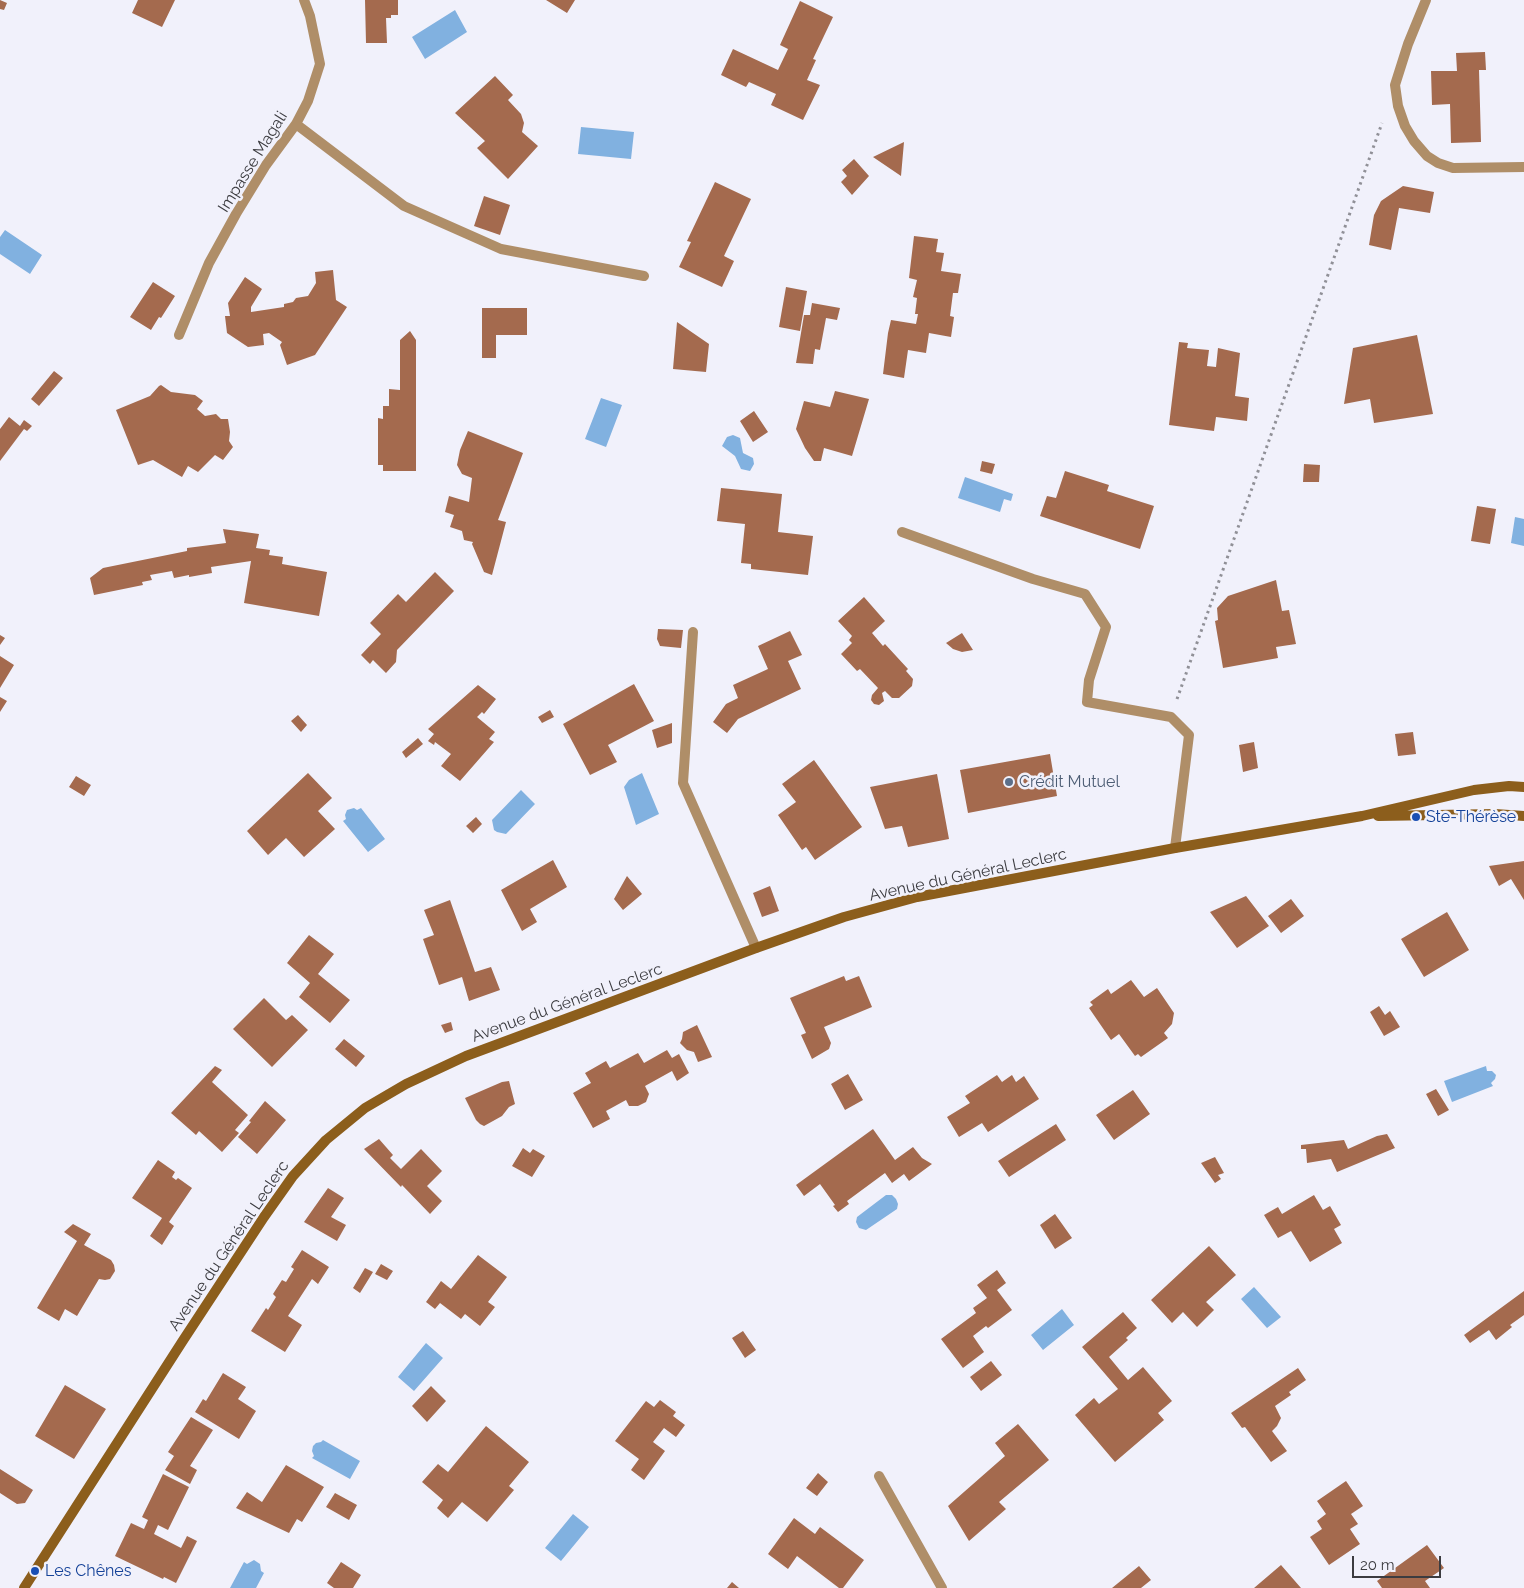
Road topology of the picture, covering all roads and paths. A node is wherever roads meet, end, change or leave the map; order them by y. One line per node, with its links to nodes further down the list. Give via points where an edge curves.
1 (304, 0): 4 (street, Impasse Magali, via 320,64 308,101)
2 (1426, 0): 5 (street, via 1395,85 1405,126 1427,156 1453,168)
3 (1382, 122): 10 (path)
4 (296, 124): 6 (street, via 404,206 501,249); 7 (street, Impasse Magali, via 266,165 209,263)
5 (1524, 167)
6 (644, 276)
7 (179, 335)
8 (902, 532): 10 (street, via 1033,580 1085,594 1106,627 1089,680 1087,702)
9 (692, 632): 15 (street, via 683,783)
10 (1171, 717): 14 (street, via 1189,735)
11 (1524, 787): 12 (main road, Avenue du Général Leclerc, via 1474,790)
12 (1362, 816): 13 (main road, Avenue du Général Leclerc); 14 (main road, Avenue du Général Leclerc)
13 (1524, 816)
14 (1175, 848): 15 (main road, Avenue du Général Leclerc, via 917,897 844,917)
15 (756, 948): 17 (main road, Avenue du Général Leclerc, via 466,1056 406,1084 365,1108 326,1140 293,1176 264,1217)
16 (879, 1476): 18 (street)
17 (24, 1588)
18 (942, 1588)

